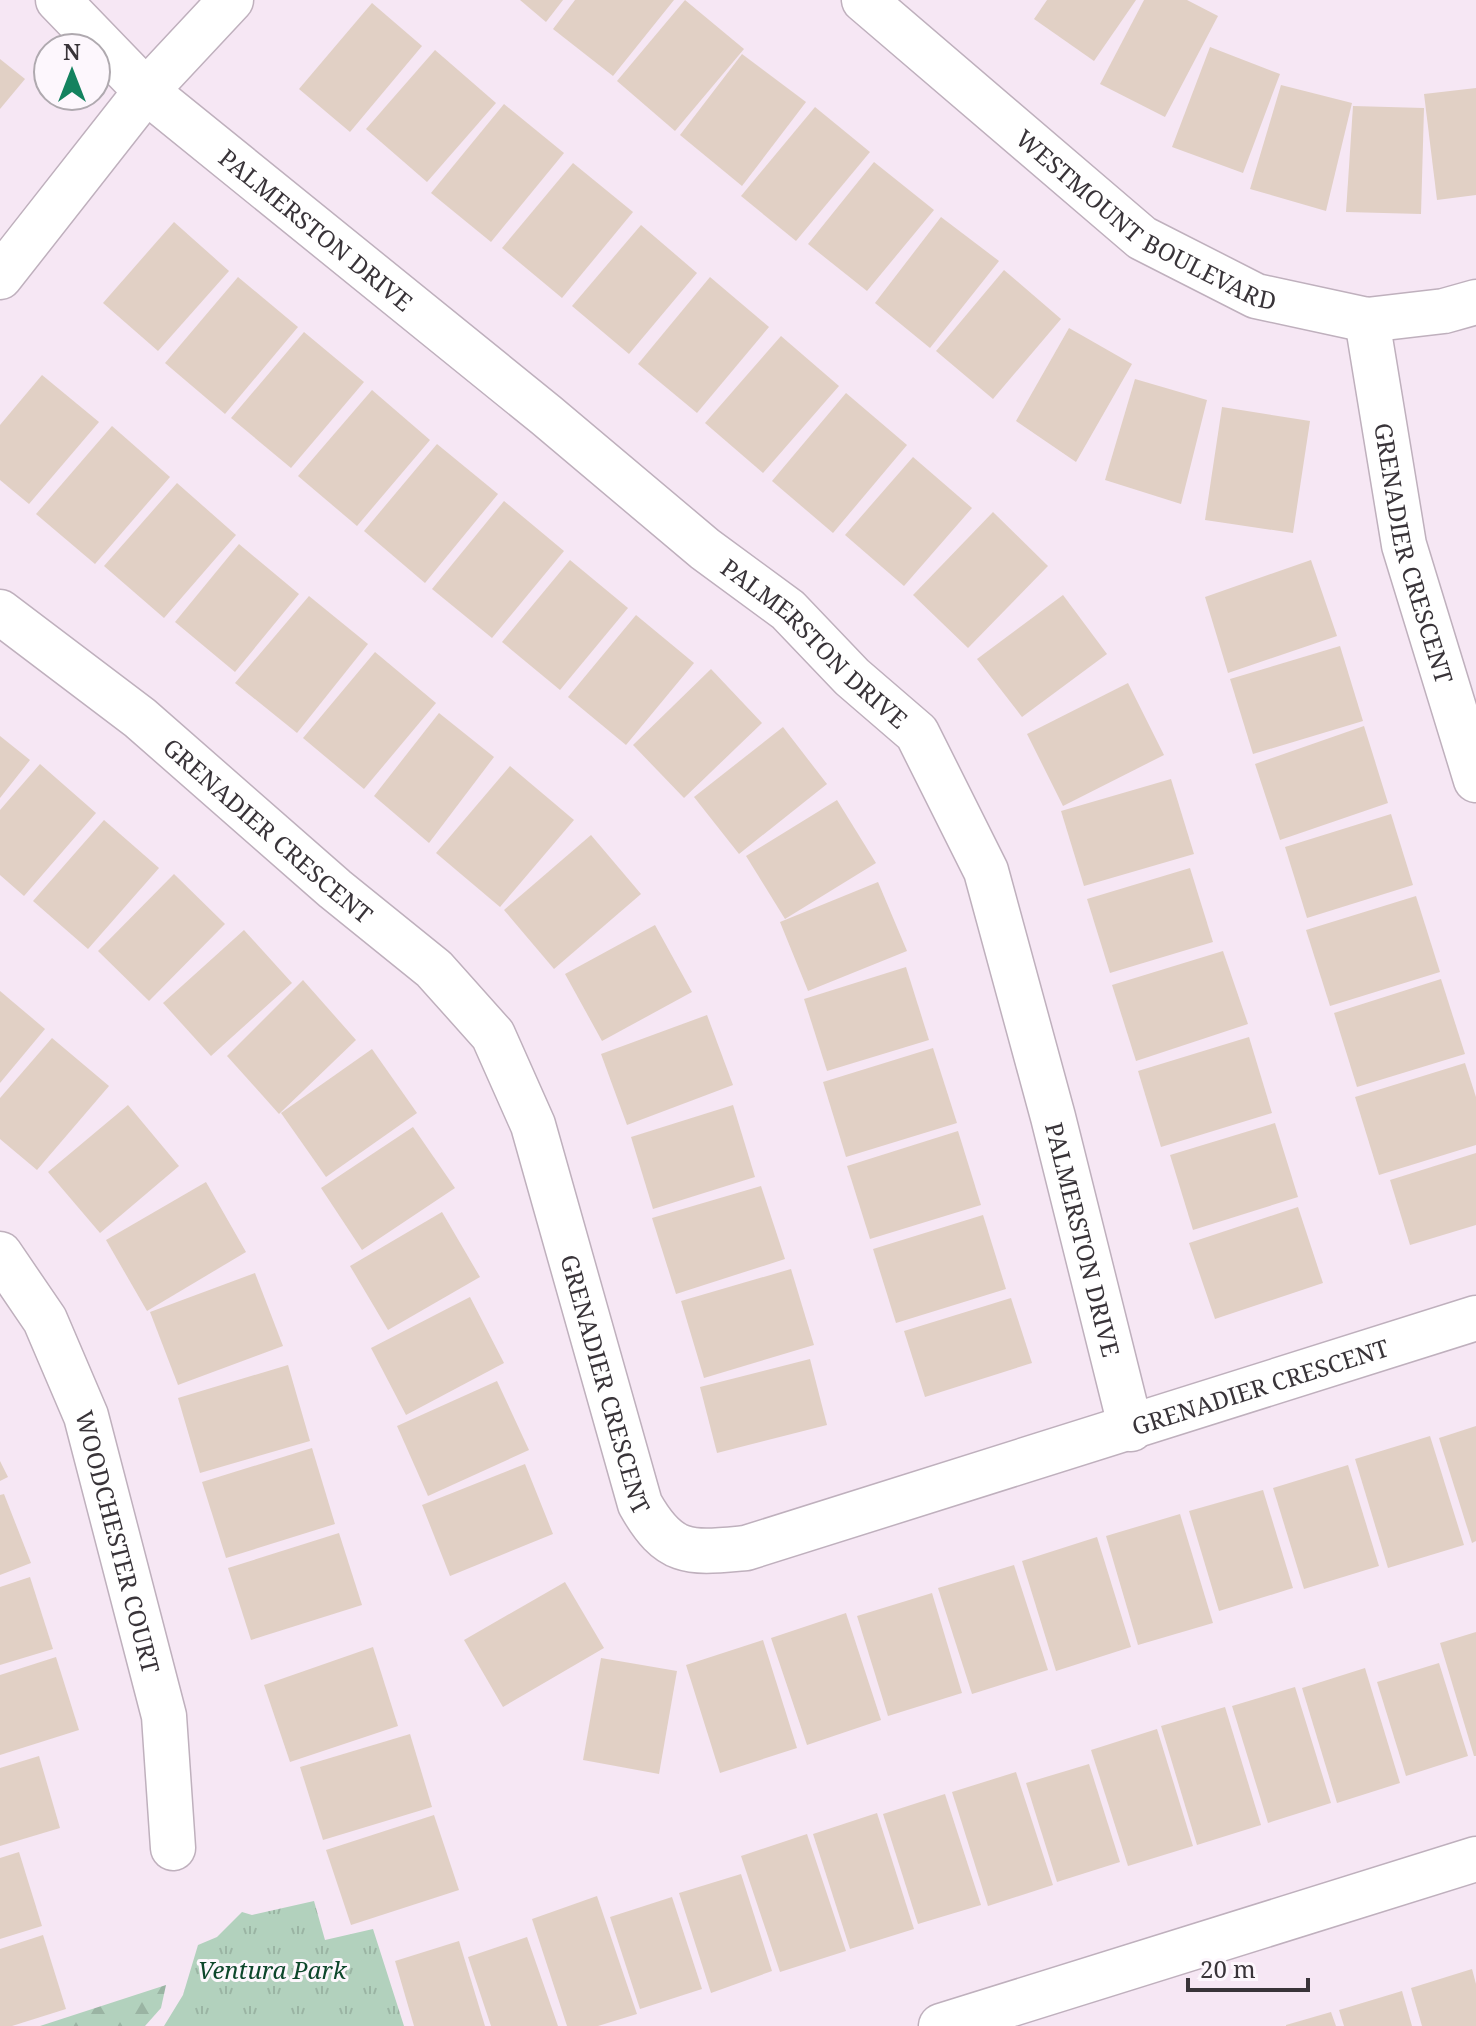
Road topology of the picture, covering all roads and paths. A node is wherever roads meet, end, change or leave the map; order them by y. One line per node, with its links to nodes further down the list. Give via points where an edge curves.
1 (58, 0): 4 (street, PALMERSTON DRIVE)
2 (231, 0): 4 (street)
3 (864, 0): 7 (street, WESTMOUNT BOULEVARD, via 1142,238 1256,296)
4 (146, 91): 5 (street); 12 (street, PALMERSTON DRIVE, via 705,549 788,610 852,677 917,733 986,871)
5 (0, 277)
6 (1476, 302): 7 (street, WESTMOUNT BOULEVARD)
7 (1367, 320): 9 (street, GRENADIER CRESCENT, via 1404,545)
8 (0, 612): 12 (street, GRENADIER CRESCENT, via 140,718 434,969 493,1035 533,1125 640,1504 657,1534 692,1553 746,1548)
9 (1476, 780)
10 (0, 1254): 13 (street, WOODCHESTER COURT, via 45,1320 86,1416 164,1716)
11 (1476, 1318): 12 (street, GRENADIER CRESCENT)
12 (1131, 1429)
13 (173, 1848)
14 (1476, 1859): 15 (street)
15 (1022, 2014): 16 (street)
16 (941, 2026)

